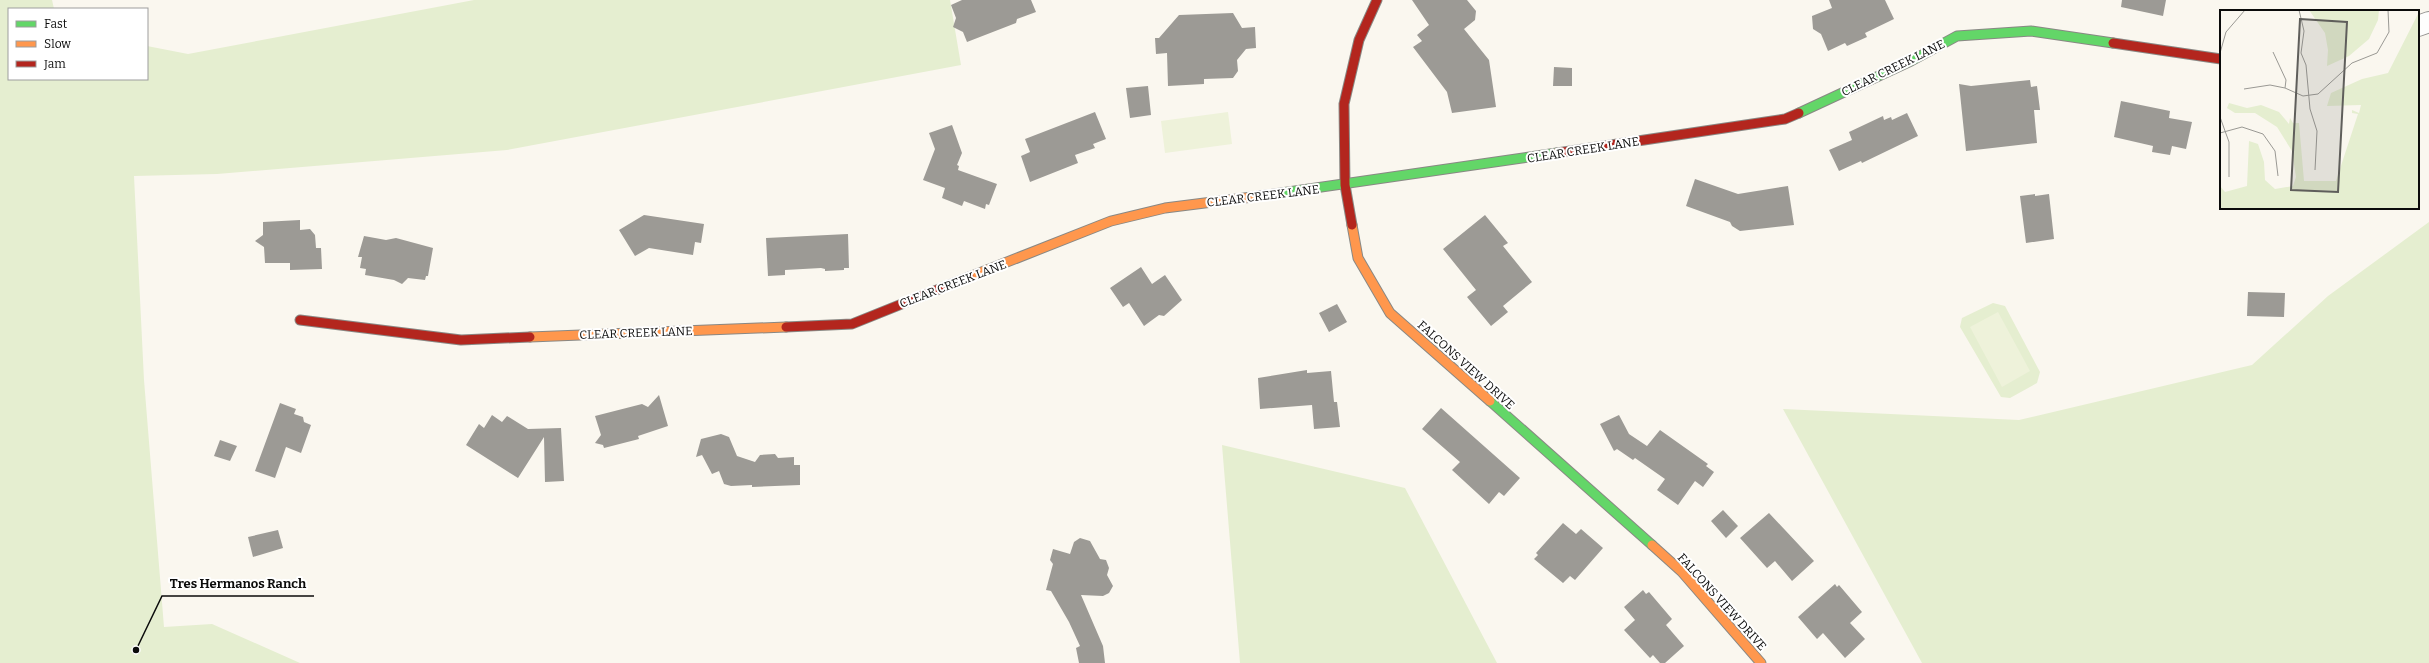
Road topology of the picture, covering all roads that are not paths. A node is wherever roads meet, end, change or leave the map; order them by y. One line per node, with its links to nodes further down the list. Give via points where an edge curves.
1 (1377, 0): 5 (street, FALCONS VIEW DRIVE, via 1359,40 1344,104)
2 (2429, 22): 3 (street)
3 (2419, 26)
4 (2220, 59): 5 (street, CLEAR CREEK LANE, via 2031,31 1957,36 1911,61 1785,119)
5 (1345, 185): 6 (street, CLEAR CREEK LANE, via 1165,208 1111,221 852,324 460,340); 7 (street, FALCONS VIEW DRIVE, via 1358,258 1390,313 1682,572)
6 (300, 320)
7 (1761, 663)

